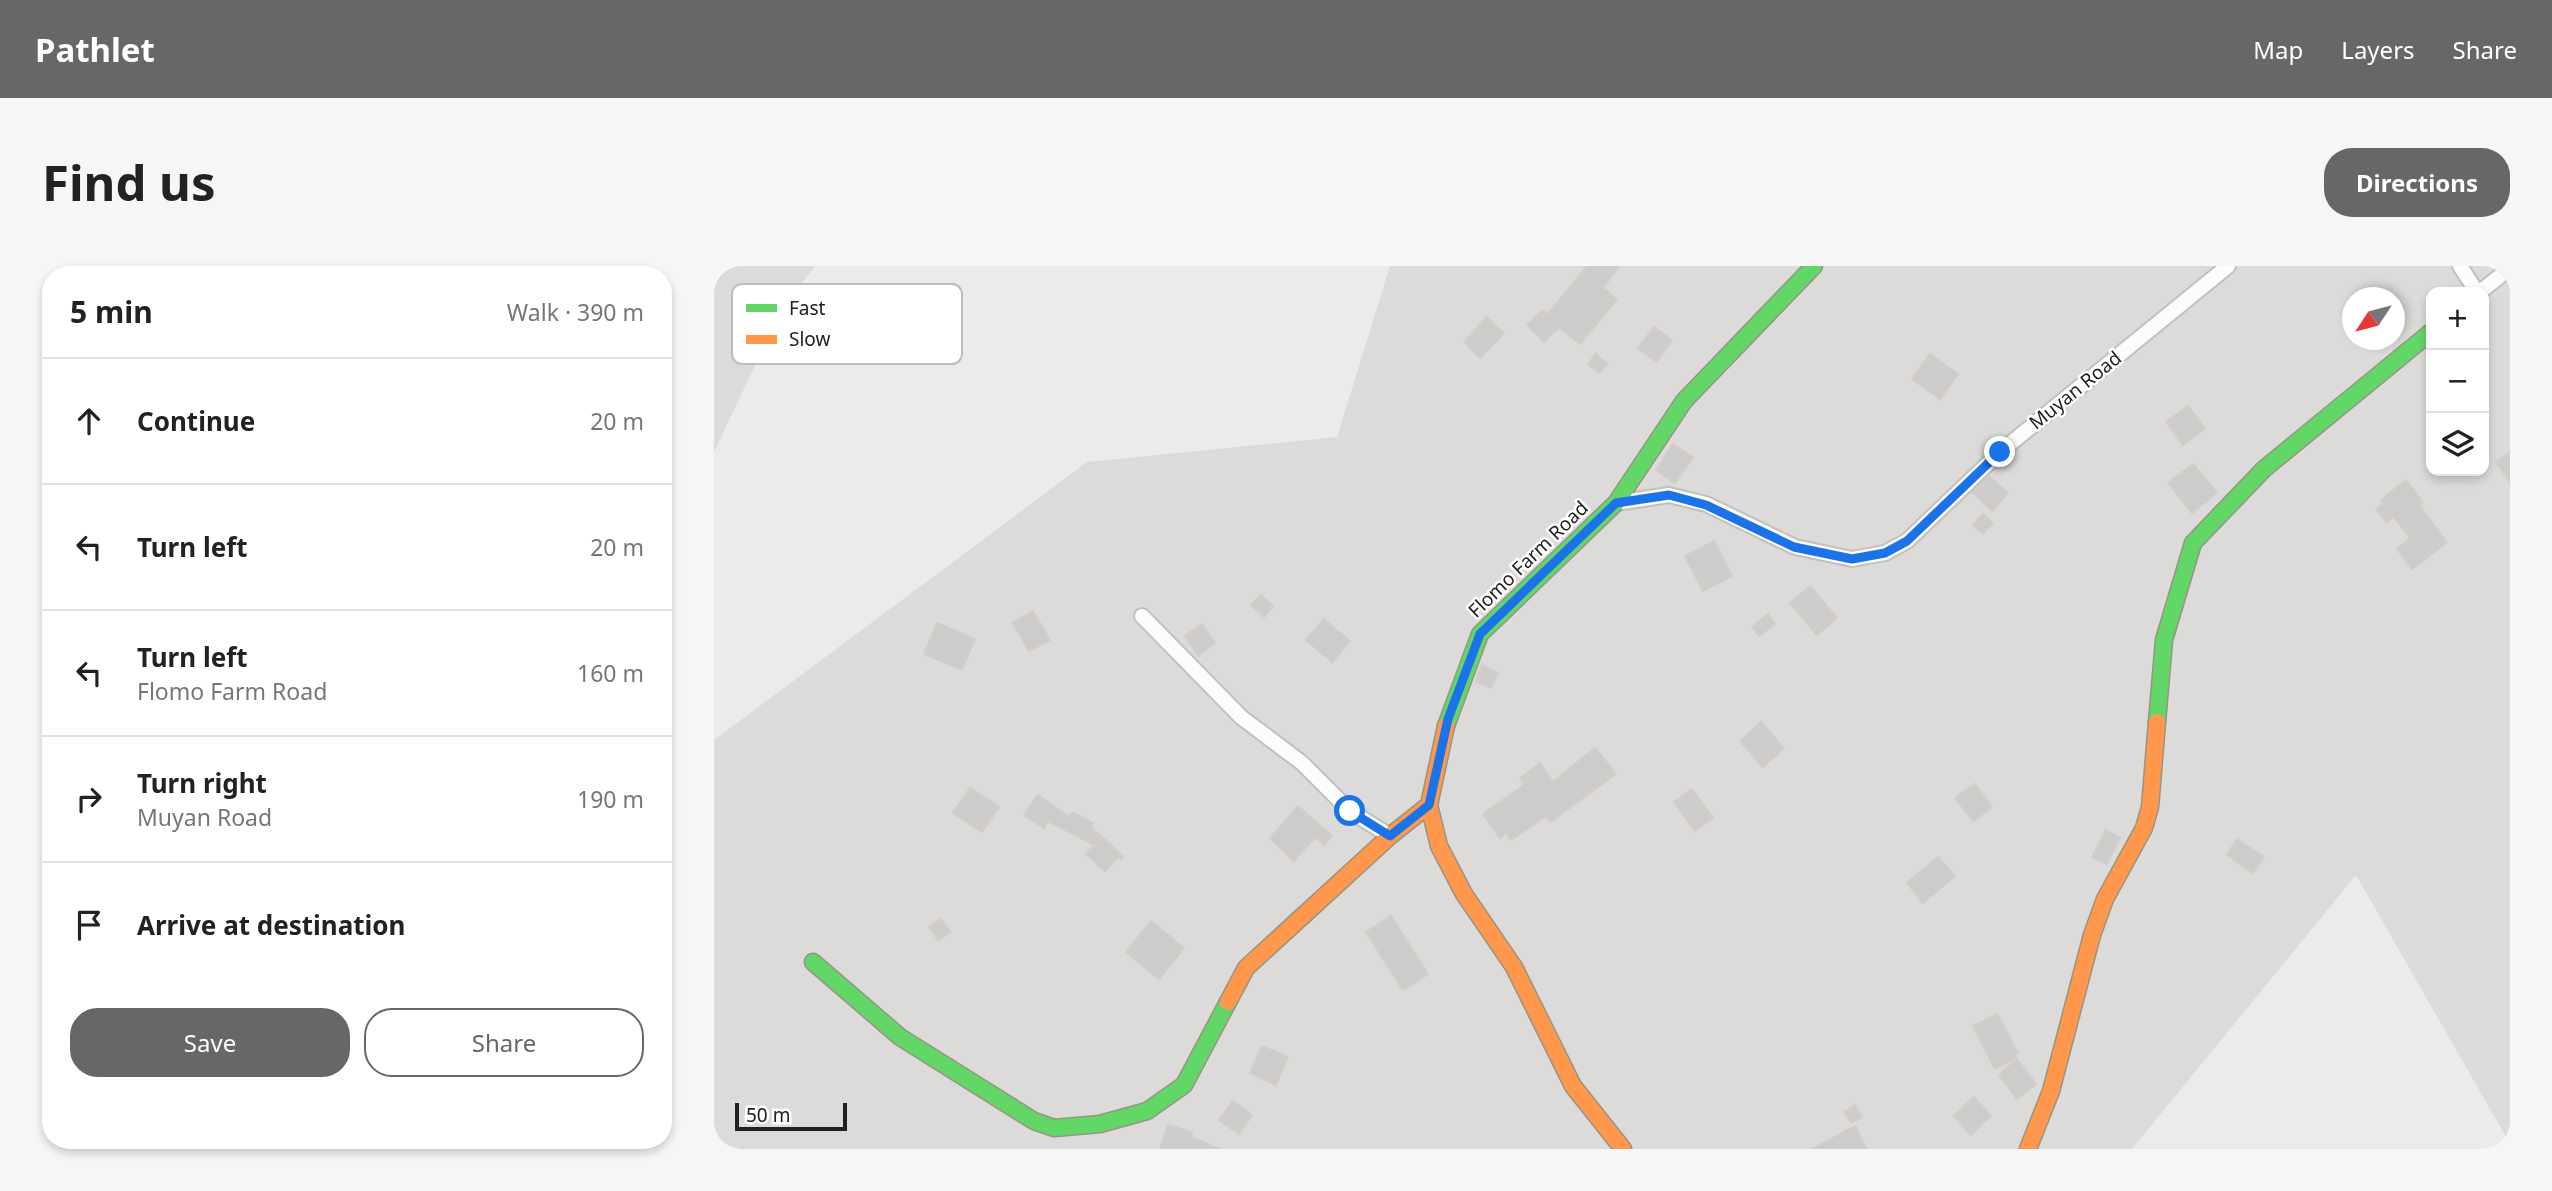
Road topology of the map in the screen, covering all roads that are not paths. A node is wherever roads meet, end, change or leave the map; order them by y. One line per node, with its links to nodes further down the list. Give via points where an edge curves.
1 (1814, 266): 8 (street, Flomo Farm Road, via 1684,401)
2 (2228, 266): 8 (street, Muyan Road, via 2000,452 1907,541 1885,553 1852,559 1794,547 1706,505 1669,495)
3 (2459, 266): 5 (street)
4 (2510, 268): 6 (street)
5 (2475, 287)
6 (2485, 287)
7 (2426, 336): 14 (street, via 2264,469 2193,543 2164,640 2150,807 2092,935 2052,1091)
8 (1616, 503): 10 (street, Flomo Farm Road, via 1480,634 1448,719)
9 (1142, 616): 11 (street, via 1241,717 1302,763 1350,811)
10 (1429, 805): 11 (street); 13 (street, Flomo Farm Road, via 1439,846 1464,894 1514,967 1573,1086)
11 (1390, 836): 12 (street, via 1246,968 1184,1085 1147,1111 1100,1124 1054,1128 1034,1121 900,1037)
12 (813, 962)
13 (1623, 1149)
14 (2028, 1149)

